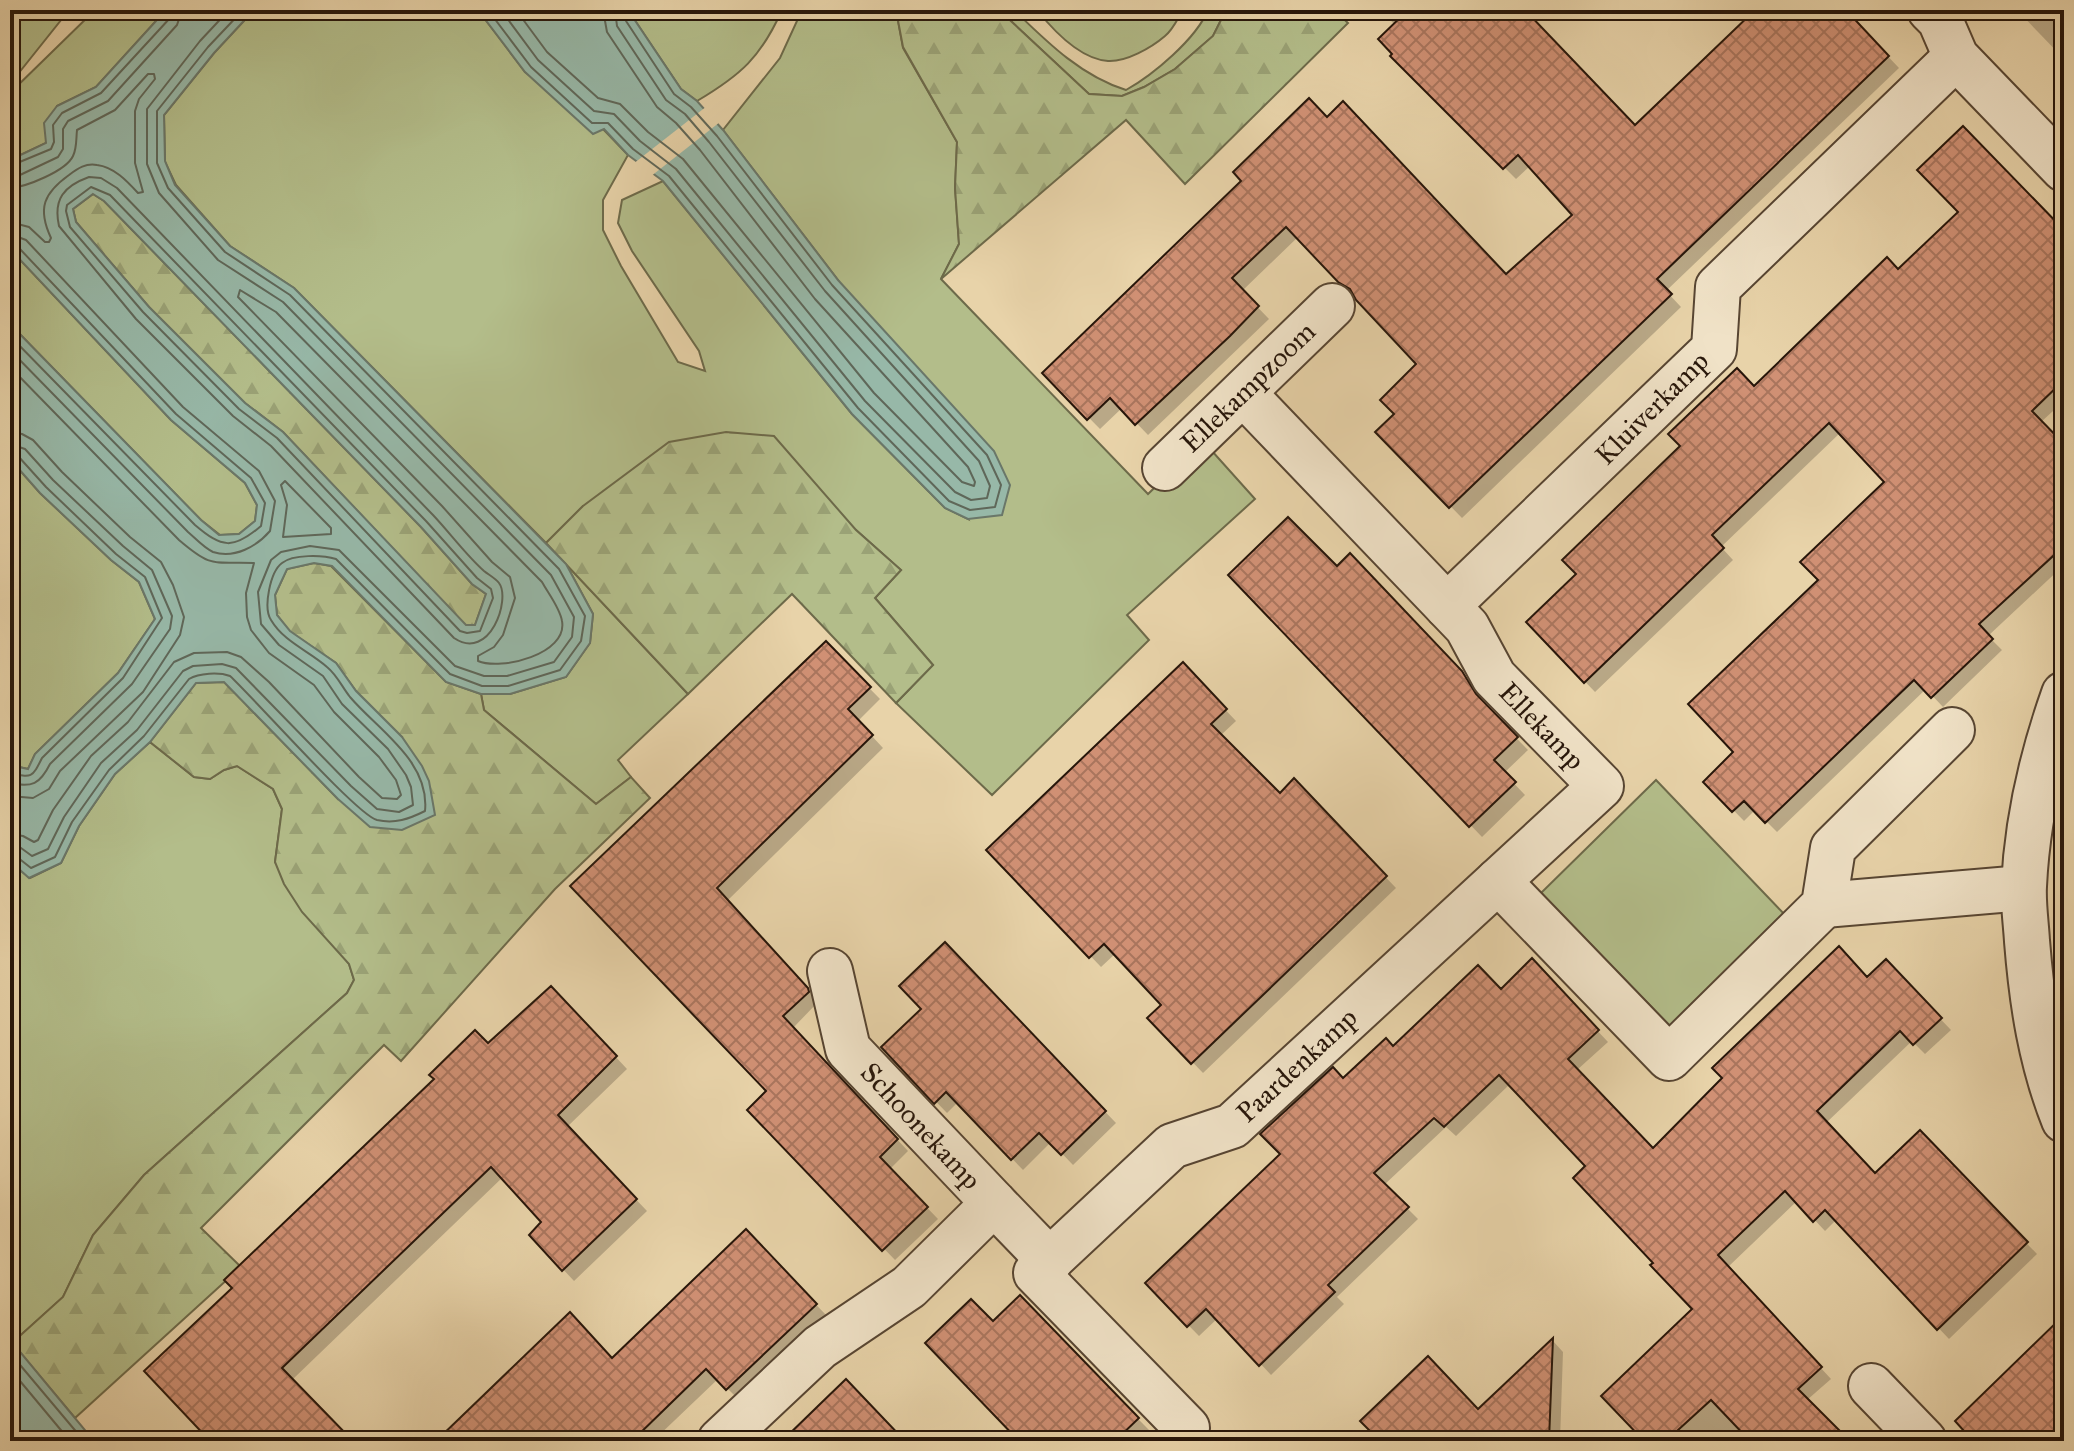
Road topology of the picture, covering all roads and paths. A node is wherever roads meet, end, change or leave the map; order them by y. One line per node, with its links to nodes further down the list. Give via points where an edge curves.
1 (1930, 10): 2 (street)
2 (1956, 57): 3 (street); 7 (street, Kluiverkamp, via 1718,287 1714,349)
3 (2064, 169)
4 (1332, 306): 5 (street, Ellekampzoom)
5 (1243, 393): 6 (street, Ellekampzoom); 7 (street, Ellekamp)
6 (1165, 468)
7 (1447, 606): 10 (street, Ellekamp, via 1467,627 1494,677 1601,786)
8 (2064, 694): 11 (street, via 2047,742)
9 (1952, 730): 12 (street, via 1833,848)
10 (1498, 881): 12 (street, via 1669,1058); 16 (street, Paardenkamp, via 1232,1126 1172,1146)
11 (2023, 888): 12 (street); 14 (street, via 2031,989 2047,1078)
12 (1824, 905)
13 (830, 971): 15 (street, Schoonekamp, via 848,1049)
14 (2064, 1120)
15 (994, 1203): 16 (street); 19 (street, via 909,1287 820,1347)
16 (1050, 1261): 18 (street, via 1036,1273)
17 (1871, 1386): 20 (street)
18 (1187, 1428)
19 (720, 1441)
20 (1924, 1441)

